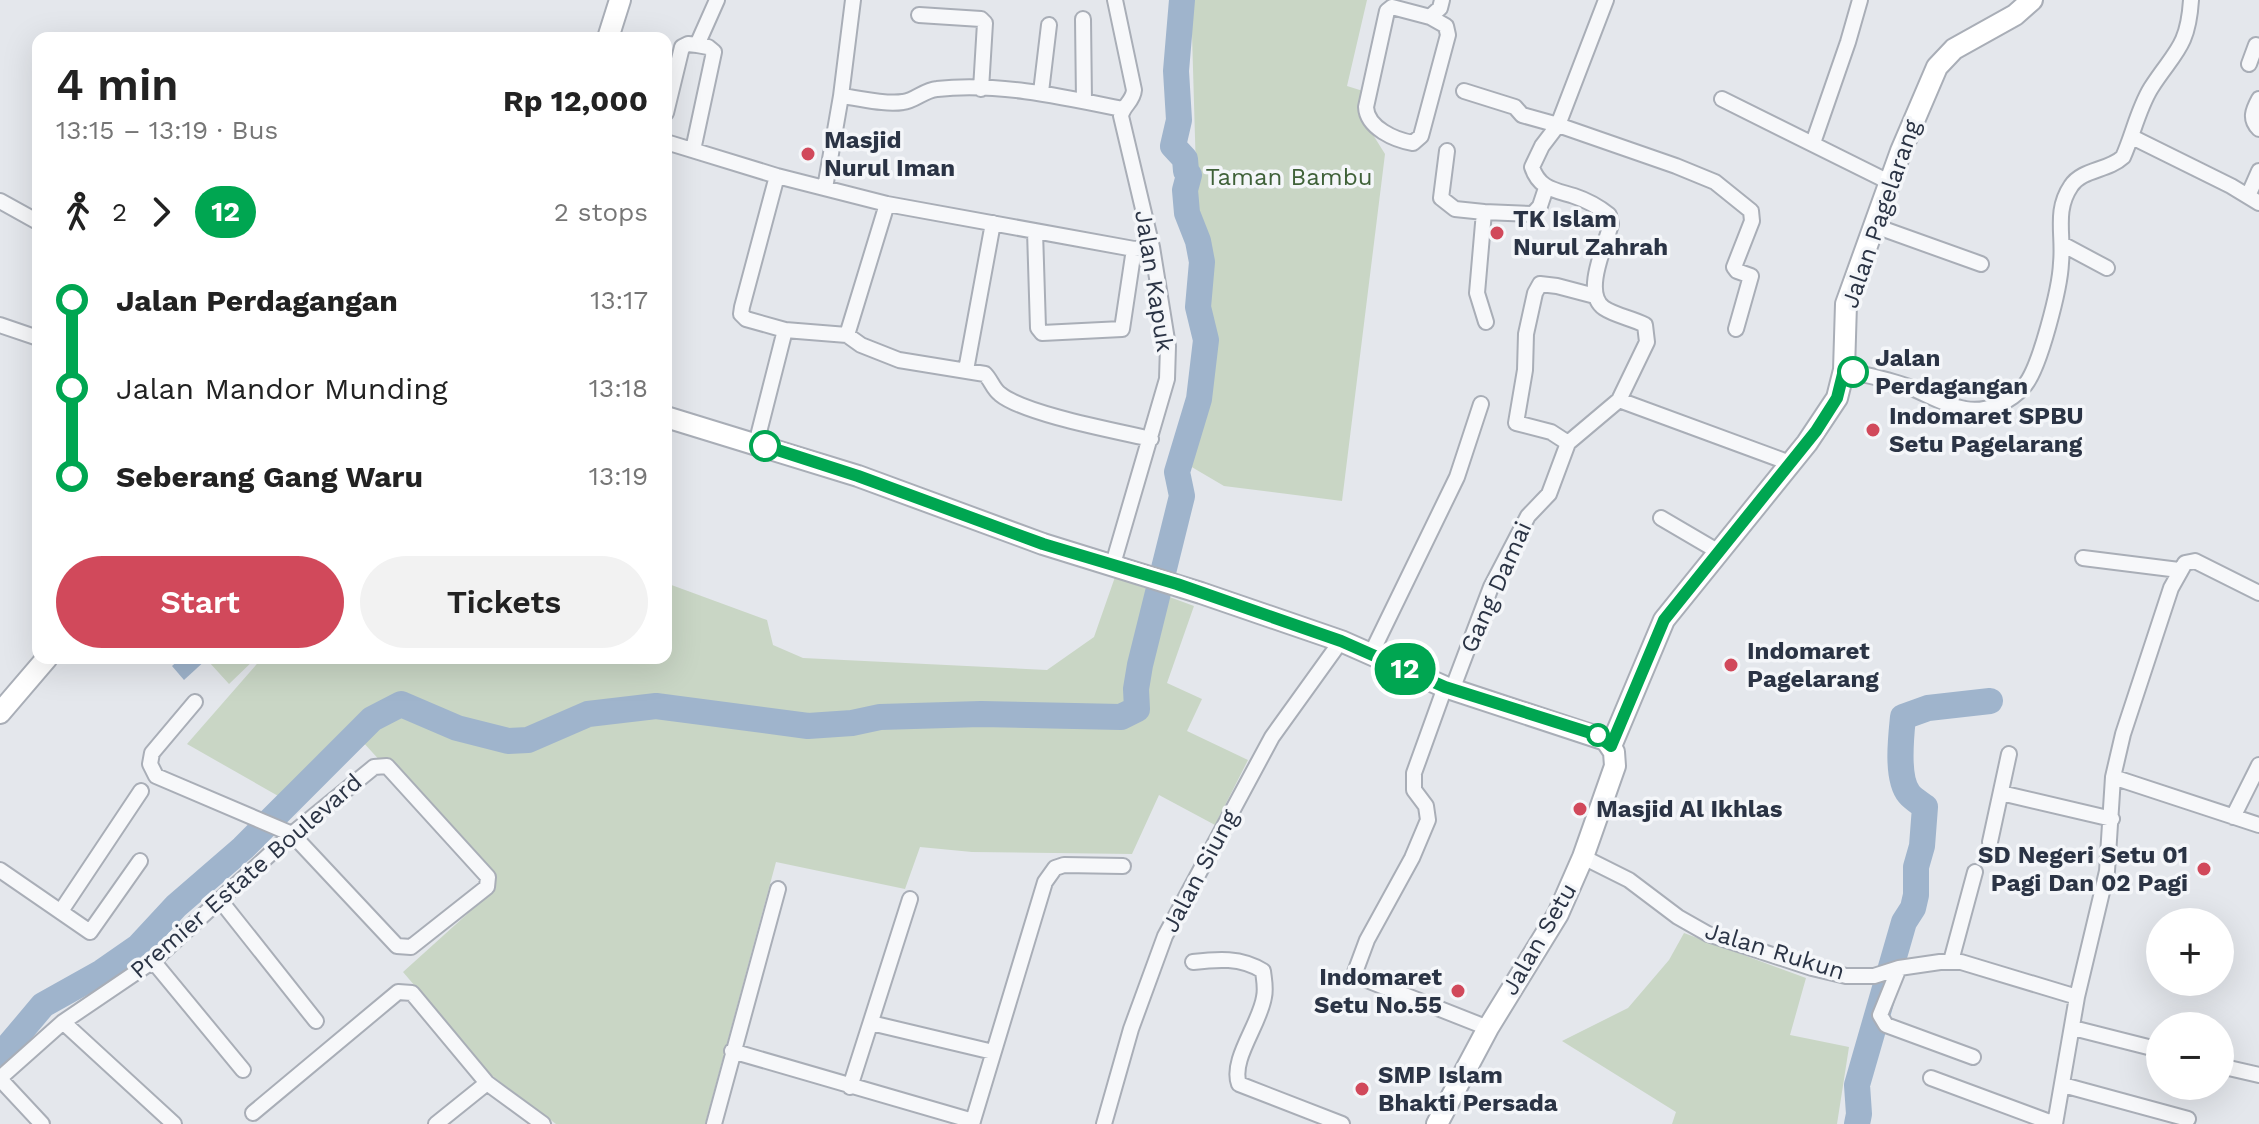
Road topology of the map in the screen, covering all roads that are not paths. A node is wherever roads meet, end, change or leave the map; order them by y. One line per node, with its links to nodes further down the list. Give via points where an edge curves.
1 (620, 0): 14 (main road)
2 (717, 0): 15 (street)
3 (853, 0): 22 (street)
4 (1115, 0): 26 (street, Jalan Kapuk, via 1134,90)
5 (1442, 0): 11 (street)
6 (1606, 0): 27 (street)
7 (1860, 0): 30 (street)
8 (2032, 0): 36 (main road, Jalan Pagelarang, via 1954,49 1937,67)
9 (2191, 0): 29 (street, via 2179,51 2151,88)
10 (919, 15): 18 (street, via 985,23)
11 (1430, 17): 11 (street, via 1392,7 1387,11 1366,107 1370,122 1406,142 1421,136 1448,35 1446,26)
12 (1083, 19): 25 (street)
13 (1049, 25): 21 (street)
14 (610, 32)
15 (697, 45): 19 (street, via 685,45); 32 (street, via 714,52)
16 (2256, 45): 17 (street)
17 (2249, 64)
18 (981, 89): 21 (street); 22 (street, via 936,89 901,103)
19 (672, 90)
20 (1464, 91): 27 (street)
21 (1041, 92): 25 (street)
22 (841, 96): 37 (street)
23 (1722, 99): 30 (street)
24 (2259, 99): 28 (street, via 2252,115)
25 (1084, 101): 26 (street)
26 (1122, 109): 48 (street, Jalan Kapuk)
27 (1558, 125): 38 (street, via 1532,167); 55 (street, via 1715,182 1751,211 1734,266 1751,276)
28 (2259, 129)
29 (2132, 137): 39 (street); 47 (street, via 2118,162 2082,176 2070,187 2059,223)
30 (1813, 143): 36 (street)
31 (672, 144): 32 (street)
32 (693, 150): 35 (street)
33 (1447, 151): 42 (street, via 1441,198 1455,209)
34 (2259, 171): 39 (street)
35 (777, 176): 37 (street); 56 (street, via 741,314)
36 (1889, 182): 45 (main road, Jalan Pagelarang)
37 (825, 188): 41 (street)
38 (1546, 188): 42 (street, via 1533,214); 52 (street, via 1577,197 1612,219)
39 (2254, 199)
40 (0, 201): 43 (street)
41 (887, 204): 44 (street); 57 (street)
42 (1484, 212): 53 (street, via 1477,293)
43 (32, 219)
44 (993, 223): 46 (street); 59 (street)
45 (1875, 226): 50 (street); 60 (main road, Jalan Pagelarang, via 1846,304)
46 (1035, 231): 49 (street); 49 (street, via 1039,331 1122,329)
47 (2062, 244): 51 (street); 60 (street, via 2055,303 2034,367 2027,383 2009,399 1990,409 1968,410)
48 (1152, 247): 49 (street); 64 (street, Jalan Kapuk, via 1168,346 1167,379)
49 (1134, 249)
50 (1981, 264)
51 (2107, 268)
52 (1595, 296): 61 (street, Gang Damai, via 1602,307 1647,328 1644,348); 65 (street, via 1540,284 1526,334 1516,423 1551,432)
53 (1486, 322)
54 (0, 325): 58 (street)
55 (1736, 329)
56 (785, 330): 57 (street); 66 (street)
57 (847, 335): 59 (street, via 899,360)
58 (32, 336)
59 (966, 370): 64 (street, via 985,374 1006,399 1038,411)
60 (1844, 370): 67 (main road, Jalan Pagelarang, via 1837,398)
61 (1619, 400): 65 (street, Gang Damai); 67 (street)
62 (1481, 404): 75 (street, via 1457,477)
63 (672, 419): 66 (main road)
64 (1151, 439): 71 (street, Jalan Kapuk)
65 (1568, 443): 77 (street, Gang Damai, via 1549,494 1528,516 1495,580)
66 (756, 444): 71 (main road)
67 (1790, 463): 69 (main road, Jalan Pagelarang)
68 (1661, 518): 69 (street)
69 (1719, 552): 80 (main road, Jalan Pagelarang, via 1664,620)
70 (2083, 558): 72 (street)
71 (1113, 564): 74 (main road)
72 (2179, 570): 73 (street, via 2195,561); 83 (street)
73 (2259, 593)
74 (1341, 641): 75 (main road); 130 (street, Jalan Siung, via 1272,737 1165,936)
75 (1371, 654): 77 (main road)
76 (42, 664): 79 (main road)
77 (1449, 689): 80 (main road, via 1597,735); 108 (street, Gang Damai, via 1414,773 1414,790 1426,806 1428,820 1354,975)
78 (195, 702): 89 (street, via 152,753 152,771)
79 (0, 713)
80 (1611, 746): 91 (main road, Jalan Setu, via 1612,778)
81 (2009, 754): 85 (street)
82 (2259, 765): 86 (street)
83 (2113, 777): 86 (street); 87 (street)
84 (141, 791): 99 (street)
85 (2001, 793): 87 (street); 90 (street)
86 (2233, 817): 88 (street)
87 (2112, 819): 104 (street, via 2107,871)
88 (2259, 825)
89 (292, 834): 89 (street, Premier Estate Boulevard, via 374,767 387,766 488,877 487,887 411,947 401,948); 98 (street, Premier Estate Boulevard)
90 (1990, 842)
91 (1583, 857): 103 (street, Jalan Rukun, via 1629,880 1708,934 1846,976); 108 (main road, Jalan Setu, via 1558,914)
92 (140, 861): 99 (street, via 90,932)
93 (1123, 866): 112 (street, via 1064,865 1049,874)
94 (0, 870): 99 (street)
95 (1975, 872): 101 (street)
96 (778, 889): 111 (street)
97 (910, 899): 107 (street)
98 (220, 900): 100 (street, Premier Estate Boulevard); 105 (street)
99 (61, 911)
100 (153, 961): 106 (street, Premier Estate Boulevard); 115 (street)
101 (1951, 961): 103 (street, Jalan Rukun); 104 (street, Jalan Rukun)
102 (1193, 962): 131 (street, via 1241,961 1263,971 1265,995 1236,1069 1239,1084)
103 (1896, 969): 113 (street, via 1881,1020)
104 (2077, 997): 109 (street)
105 (316, 1021)
106 (63, 1022): 117 (street, Premier Estate Boulevard); 126 (street)
107 (871, 1023): 112 (street); 121 (street)
108 (1488, 1028): 132 (main road, Jalan Setu)
109 (2073, 1028): 110 (street); 120 (street)
110 (2146, 1046)
111 (732, 1051): 121 (street); 129 (street)
112 (993, 1052): 124 (street)
113 (1973, 1057)
114 (2234, 1069): 116 (street)
115 (243, 1070)
116 (2259, 1075)
117 (0, 1078): 125 (street)
118 (1931, 1078): 133 (street)
119 (487, 1083): 122 (street, via 412,993 401,991); 127 (street); 128 (street)
120 (2063, 1085): 123 (street); 133 (street)
121 (850, 1087): 124 (street)
122 (253, 1113)
123 (2188, 1119)
124 (973, 1122)
125 (42, 1124)
126 (174, 1124)
127 (436, 1124)
128 (543, 1124)
129 (714, 1124)
130 (1104, 1124)
131 (1342, 1124)
132 (1437, 1124)
133 (2055, 1124)

